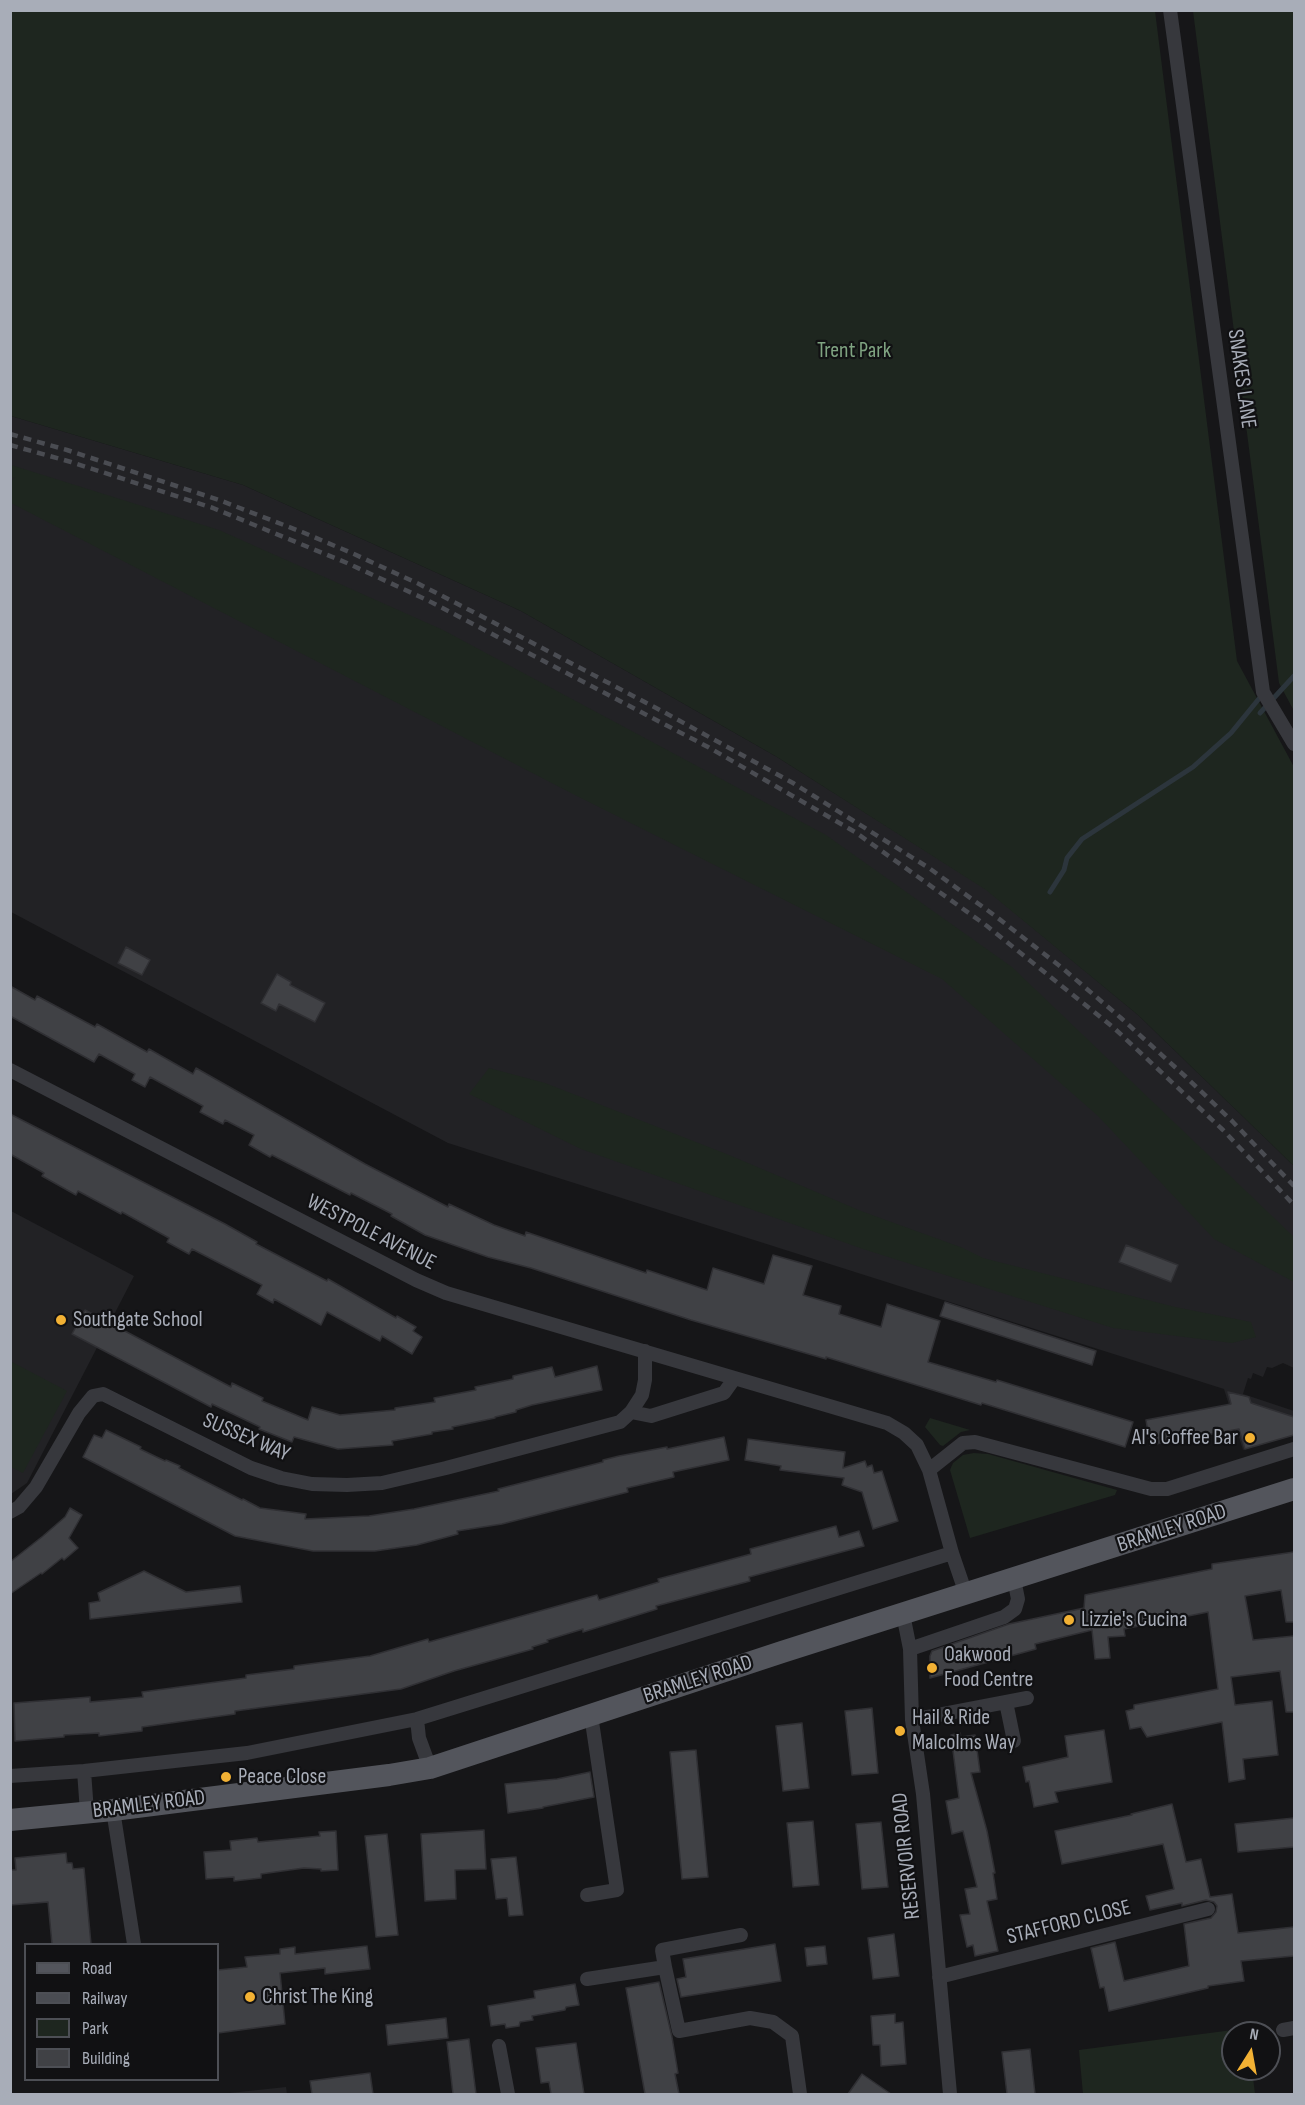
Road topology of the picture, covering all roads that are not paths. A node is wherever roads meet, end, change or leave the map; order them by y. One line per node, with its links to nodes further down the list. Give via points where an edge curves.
1 (1170, 10): 2 (street, SNAKES LANE, via 1263,692)
2 (1294, 744)
3 (10, 1070): 4 (street, WESTPOLE AVENUE, via 446,1293)
4 (645, 1352): 5 (street, WESTPOLE AVENUE); 6 (street, via 642,1395)
5 (734, 1379): 6 (street, via 724,1393 651,1416); 8 (street, via 887,1423 917,1445)
6 (631, 1412): 10 (street, SUSSEX WAY, via 620,1422 382,1483 312,1484 251,1467 103,1394 93,1396 79,1413 36,1487)
7 (1294, 1449): 8 (street, BRAMLEY ROAD, via 1167,1489 1151,1489 975,1442 963,1443)
8 (929, 1470): 11 (street)
9 (1294, 1489): 12 (main road, BRAMLEY ROAD)
10 (10, 1512)
11 (952, 1553): 13 (street); 19 (street, BRAMLEY ROAD)
12 (1014, 1579): 13 (main road, BRAMLEY ROAD); 15 (street, via 1018,1599 1015,1609 1004,1617)
13 (966, 1594): 14 (main road, BRAMLEY ROAD)
14 (903, 1614): 15 (street, RESERVOIR ROAD); 18 (main road, BRAMLEY ROAD)
15 (909, 1649): 20 (street, RESERVOIR ROAD)
16 (1027, 1698): 17 (street)
17 (1006, 1702): 20 (street); 21 (street)
18 (591, 1715): 22 (main road, BRAMLEY ROAD); 28 (street, via 617,1890)
19 (417, 1719): 22 (street); 23 (street, BRAMLEY ROAD, via 247,1753)
20 (912, 1720): 33 (street, RESERVOIR ROAD)
21 (1014, 1741)
22 (430, 1768): 25 (main road, BRAMLEY ROAD)
23 (84, 1771): 24 (street, BRAMLEY ROAD); 26 (street)
24 (10, 1776)
25 (113, 1810): 26 (main road, BRAMLEY ROAD); 31 (street)
26 (87, 1812): 27 (main road, BRAMLEY ROAD)
27 (10, 1820)
28 (587, 1895)
29 (1208, 1909): 33 (street, STAFFORD CLOSE)
30 (741, 1935): 32 (street, via 662,1950)
31 (134, 1943)
32 (665, 1967): 34 (street); 37 (street, via 680,2031 750,2018 773,2022 792,2036)
33 (939, 1977): 38 (street, RESERVOIR ROAD)
34 (587, 1979)
35 (499, 2046): 36 (street)
36 (508, 2094)
37 (800, 2094)
38 (950, 2094)

